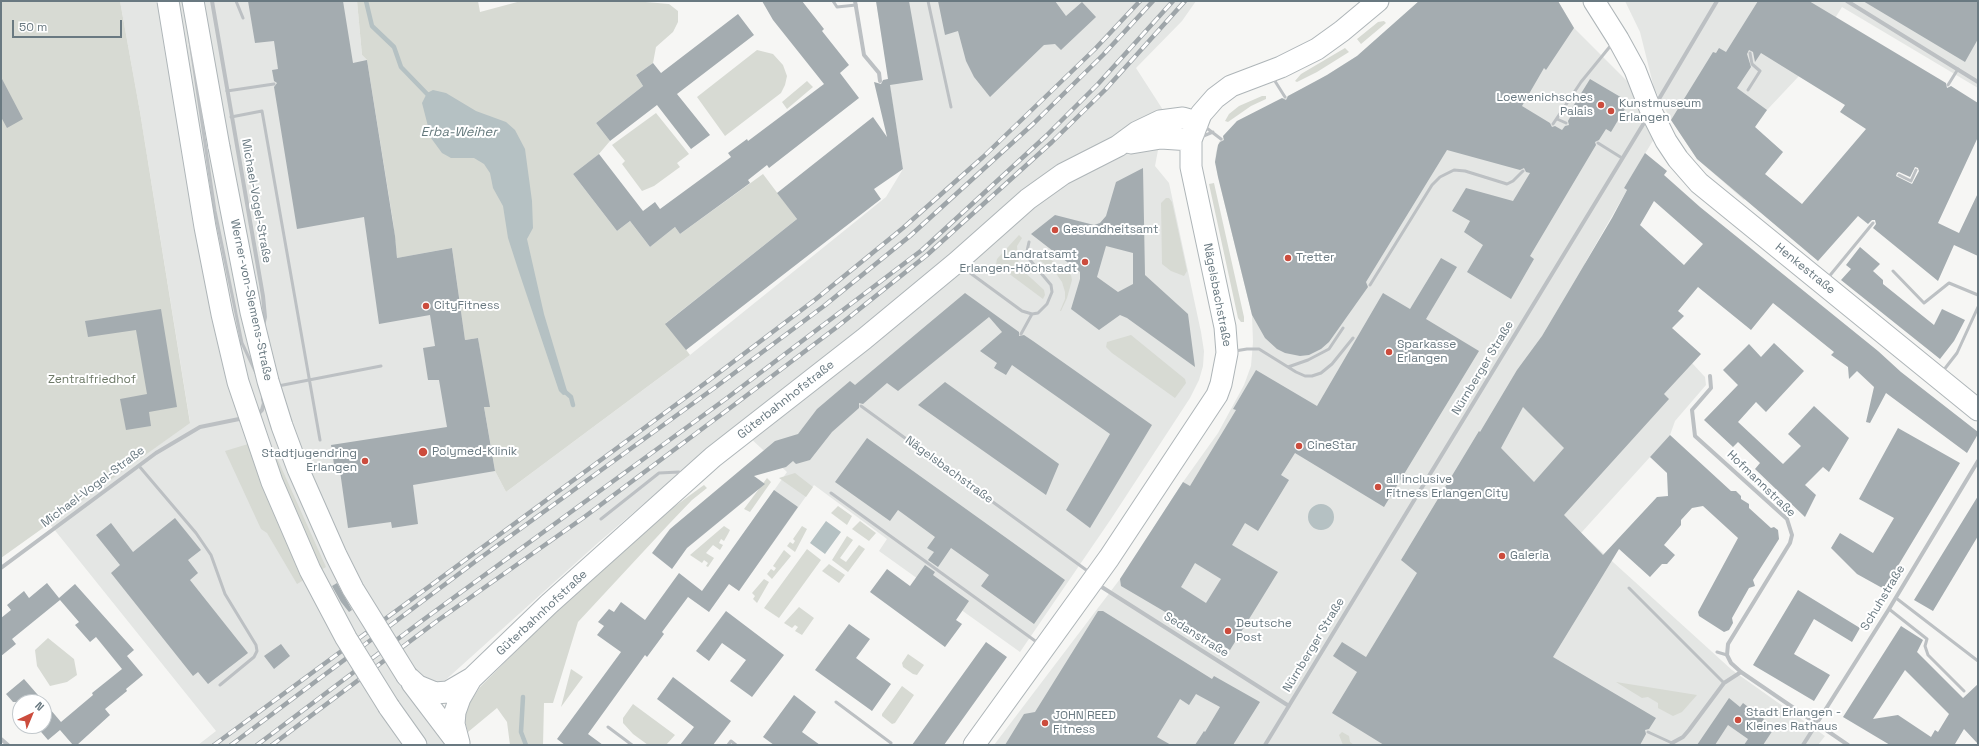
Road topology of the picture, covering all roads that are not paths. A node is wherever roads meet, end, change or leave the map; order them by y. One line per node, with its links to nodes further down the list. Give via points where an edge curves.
1 (168, 1): 100 (street, bridge, via 222,314 238,382 255,435 310,570 346,638)
2 (193, 1): 21 (street, Werner-von-Siemens-Straße)
3 (205, 1): 21 (street, via 209,34)
4 (212, 1): 25 (street, Michael-Vogel-Straße)
5 (236, 1): 13 (lane)
6 (833, 1): 12 (lane, via 837,7)
7 (928, 1): 27 (lane)
8 (1378, 1): 18 (street, via 1317,49)
9 (1594, 1): 14 (street, Henkestraße)
10 (1717, 1): 28 (street, Nürnberger Straße)
11 (1847, 1): 17 (street)
12 (856, 3): 19 (street, via 864,55 879,73)
13 (243, 18)
14 (1618, 39): 28 (street, Henkestraße, via 1640,80); 30 (lane, via 1606,49)
15 (189, 40): 52 (lane, via 215,211)
16 (1750, 53): 24 (lane, via 1752,64 1760,71)
17 (1958, 69): 20 (street); 23 (lane)
18 (1269, 72): 26 (lane); 33 (street, via 1239,82 1221,93 1205,108)
19 (880, 81)
20 (1978, 82)
21 (206, 83): 86 (street, Werner-von-Siemens-Straße, bridge, via 251,312 282,426 298,469 353,589)
22 (274, 84): 25 (lane)
23 (1948, 85)
24 (1748, 90)
25 (227, 91): 29 (street, Michael-Vogel-Straße)
26 (1285, 97)
27 (951, 107)
28 (1651, 111): 36 (street, Nürnberger Straße); 44 (street, Henkestraße, via 1672,151 1699,183)
29 (231, 117): 55 (street, Michael-Vogel-Straße, via 263,296 265,317); 62 (lane, via 262,111)
30 (1556, 119): 31 (lane); 32 (lane)
31 (1566, 123)
32 (1553, 124)
33 (1201, 132): 34 (lane); 42 (street, Güterbahnhofstraße, via 1183,118 1160,121 1137,132 1118,146 1051,182); 54 (street, Nägelsbachstraße, via 1190,155 1192,176 1217,285)
34 (1221, 138)
35 (1598, 143): 36 (lane)
36 (1622, 158): 92 (street, Nürnberger Straße)
37 (1916, 170): 39 (lane, via 1911,181)
38 (1523, 171): 45 (lane, via 1507,184 1465,171 1454,170 1440,177 1432,185)
39 (1899, 175)
40 (1874, 223): 44 (lane)
41 (1029, 242): 48 (lane, via 1027,251 1030,260 1051,285 1052,292 1052,297 1043,309)
42 (957, 262): 48 (lane, via 1011,304); 73 (street, Güterbahnhofstraße, via 824,372)
43 (1893, 271): 46 (lane, via 1924,303 1949,283)
44 (1823, 283): 61 (street, Henkestraße)
45 (1370, 285)
46 (1978, 295)
47 (1978, 307): 61 (lane, via 1957,353)
48 (1032, 314): 50 (lane)
49 (1343, 328): 58 (lane, via 1329,349)
50 (1021, 334)
51 (1353, 338): 58 (lane, via 1332,364 1321,373 1305,376)
52 (242, 343): 53 (lane); 59 (lane)
53 (228, 346)
54 (1228, 353): 58 (lane, via 1259,349); 77 (street, Nägelsbachstraße, via 1217,395)
55 (258, 360)
56 (381, 366): 62 (lane)
57 (257, 367): 59 (street)
58 (1288, 367)
59 (256, 374): 63 (street)
60 (1710, 376): 83 (street, Hofmannstraße, via 1711,388 1692,410 1695,436 1787,519 1792,535 1790,543 1728,644)
61 (1938, 377): 68 (street, Henkestraße)
62 (309, 379): 64 (lane); 70 (lane)
63 (258, 382)
64 (267, 388)
65 (262, 396): 66 (street)
66 (264, 403): 69 (street); 72 (street, Michael-Vogel-Straße, via 257,415 200,427)
67 (861, 406): 77 (lane, Nägelsbachstraße)
68 (1978, 410)
69 (266, 411)
70 (320, 440)
71 (1978, 460): 79 (street, Schuhstraße)
72 (139, 466): 76 (street, Michael-Vogel-Straße); 89 (lane, via 211,554 225,594 256,645 254,657)
73 (687, 480): 75 (lane, via 679,472 659,473); 87 (street, Güterbahnhofstraße, via 549,604)
74 (831, 493): 81 (lane)
75 (601, 519)
76 (1, 568)
77 (1094, 579): 81 (street, Nägelsbachstraße); 92 (street, Sedanstraße)
78 (1629, 588): 88 (lane)
79 (1896, 598): 80 (street, Schuhstraße); 84 (lane)
80 (1889, 609): 90 (lane, via 1927,639 1925,646 1928,655); 93 (street, Schuhstraße)
81 (1044, 648): 105 (street, Nägelsbachstraße)
82 (1716, 652): 83 (lane)
83 (1727, 655): 85 (street)
84 (1978, 661)
85 (1740, 672): 88 (street); 93 (street)
86 (407, 676): 87 (street, Güterbahnhofstraße, via 418,686 435,693 448,692); 101 (street, Werner-von-Siemens-Straße)
87 (472, 678): 101 (street, Güterbahnhofstraße, via 455,712 454,724)
88 (1724, 682): 98 (street, via 1689,730)
89 (220, 685)
90 (1964, 691)
91 (836, 702): 97 (lane)
92 (1289, 706): 106 (street, Nürnberger Straße)
93 (1817, 725): 107 (street, Schuhstraße); 108 (street)
94 (608, 727): 102 (lane)
95 (1648, 732): 98 (lane)
96 (1, 739): 99 (street)
97 (891, 743)
98 (1672, 743)
99 (8, 745)
100 (416, 745)
101 (460, 745)
102 (632, 745)
103 (728, 745): 104 (lane, via 731,741)
104 (736, 745)
105 (976, 745)
106 (1265, 745)
107 (1803, 745)
108 (1848, 745)

